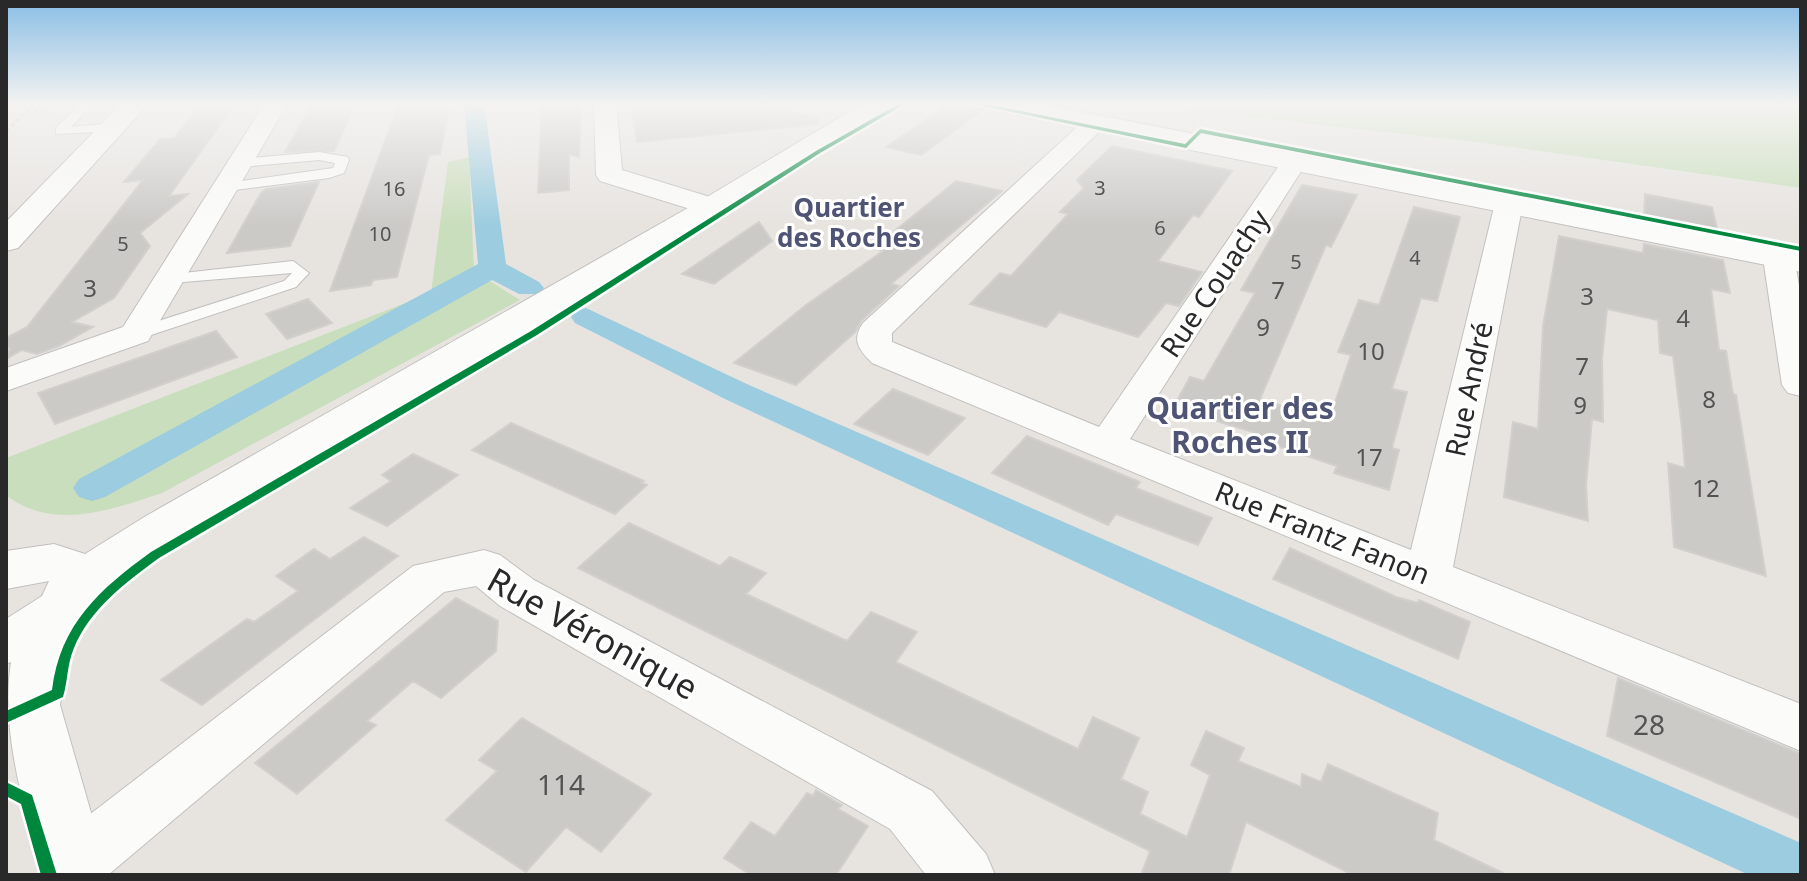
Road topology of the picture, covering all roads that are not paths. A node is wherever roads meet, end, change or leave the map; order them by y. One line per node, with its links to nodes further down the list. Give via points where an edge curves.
1 (98, 144): 11 (street)
2 (252, 144): 8 (street)
3 (607, 144): 10 (street, via 609,175)
4 (814, 144): 10 (street)
5 (1073, 144): 17 (street, Rue Frantz Fanon, via 875,330 874,345 885,355)
6 (1203, 144): 7 (street)
7 (1294, 162): 9 (street); 17 (street, Rue Couachy)
8 (234, 175): 8 (lane, via 329,174 339,170 343,160 319,156); 13 (street)
9 (1509, 203): 12 (street); 18 (street, Rue André)
10 (713, 207): 19 (street, via 163,528)
11 (6, 241)
12 (1790, 260): 16 (street)
13 (171, 278): 14 (street); 14 (lane, via 272,266 293,266 301,273 290,284)
14 (136, 334): 15 (street)
15 (6, 380)
16 (1801, 385)
17 (1107, 444): 18 (street, Rue Frantz Fanon)
18 (1428, 575): 21 (street, Rue Frantz Fanon)
19 (32, 586): 20 (street)
20 (20, 711): 22 (street)
21 (1801, 728)
22 (74, 870): 23 (street, Rue Véronique, via 430,578 484,567 517,593 911,810)
23 (964, 875)

